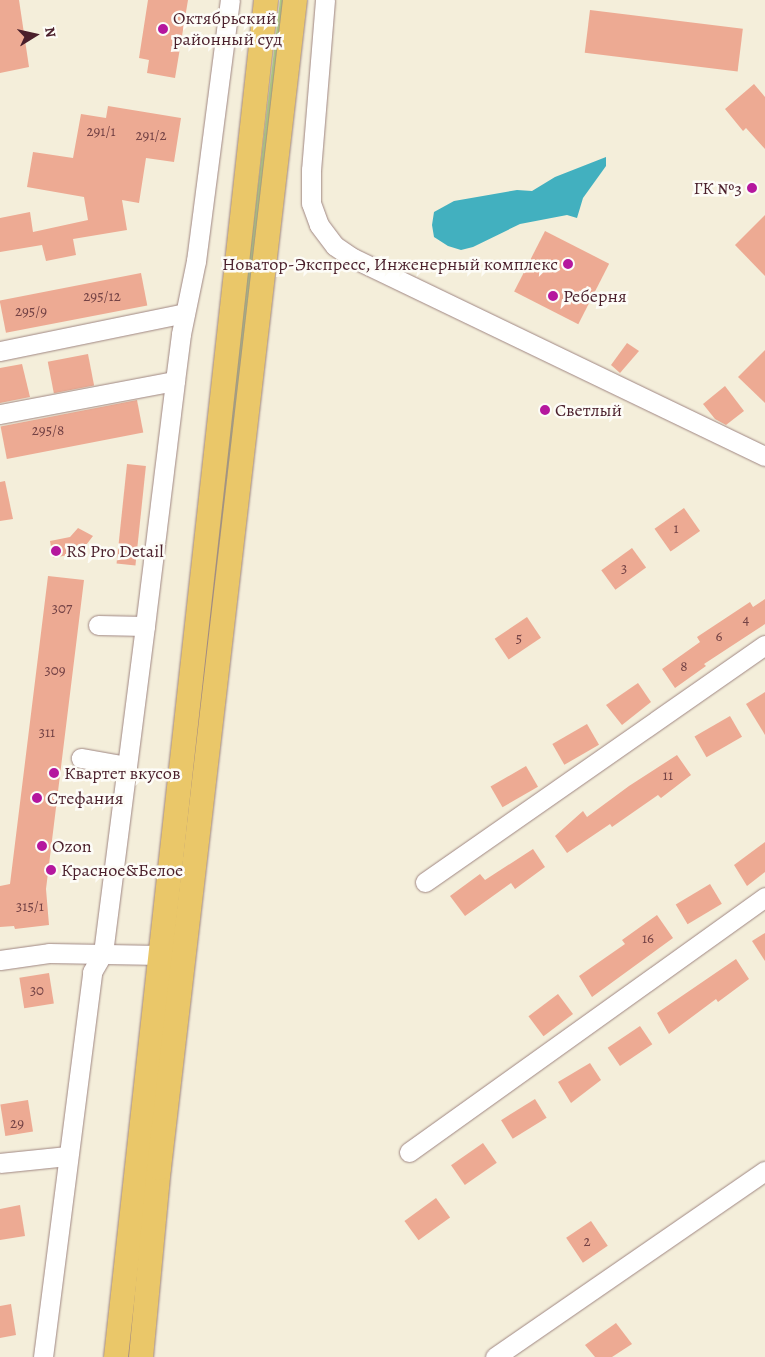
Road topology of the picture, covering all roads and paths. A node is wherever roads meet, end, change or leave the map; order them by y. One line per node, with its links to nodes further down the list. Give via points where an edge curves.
1 (230, 0): 5 (street, via 196,261)
2 (266, 0): 13 (main road)
3 (294, 0): 14 (main road)
4 (325, 0): 9 (street, via 311,202 319,225 335,246 353,258)
5 (185, 313): 6 (street); 7 (street)
6 (0, 351)
7 (175, 381): 8 (street); 11 (street)
8 (0, 414)
9 (765, 456)
10 (98, 624): 11 (street)
11 (145, 626): 16 (street)
12 (765, 644): 17 (street)
13 (184, 743): 14 (street, via 198,737); 20 (main road)
14 (209, 744): 25 (main road)
15 (81, 758): 16 (street)
16 (127, 766): 19 (street)
17 (425, 882)
18 (765, 897): 22 (street)
19 (103, 953): 20 (street); 21 (street, via 49,953); 23 (street, via 92,972)
20 (161, 956): 25 (main road)
21 (0, 960)
22 (409, 1152)
23 (68, 1156): 24 (street); 27 (street)
24 (0, 1163)
25 (148, 1166): 28 (main road); 29 (main road)
26 (765, 1171): 30 (street)
27 (40, 1357)
28 (116, 1357)
29 (141, 1357)
30 (495, 1357)

